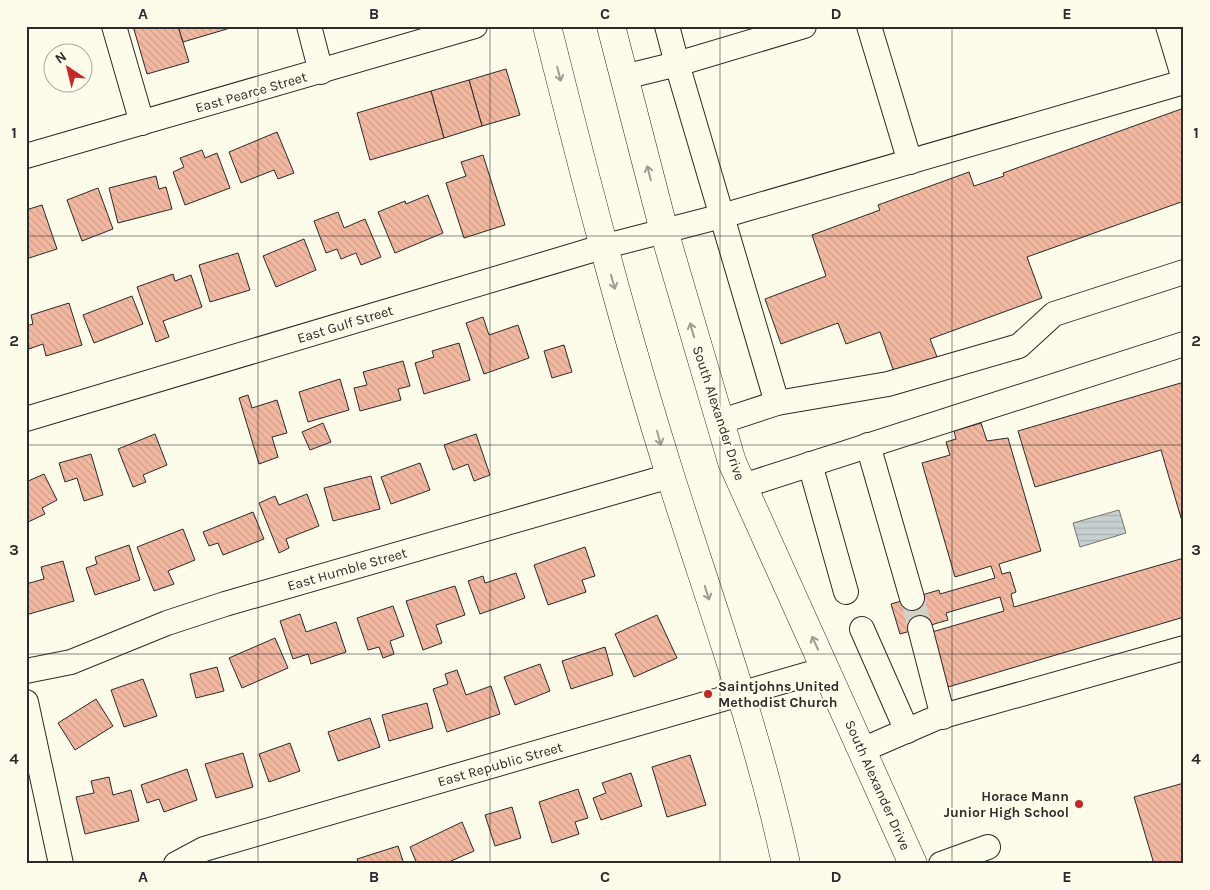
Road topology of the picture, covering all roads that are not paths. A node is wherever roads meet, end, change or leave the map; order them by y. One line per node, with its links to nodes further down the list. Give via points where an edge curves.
1 (114, 26): 14 (street)
2 (309, 26): 11 (street)
3 (475, 26): 11 (street, East Pearce Street)
4 (547, 26): 19 (main road, one-way to 19)
5 (611, 26): 12 (main road, South Alexander Drive)
6 (667, 26): 10 (street)
7 (804, 26): 10 (street)
8 (869, 26): 16 (street)
9 (1168, 26): 13 (street)
10 (677, 64): 12 (street); 17 (street)
11 (322, 72): 14 (street, East Pearce Street)
12 (624, 77): 18 (main road, South Alexander Drive, one-way to 12)
13 (1184, 80): 16 (street, East Gulf Street)
14 (142, 123): 15 (street, East Pearce Street)
15 (26, 156)
16 (910, 162): 17 (street, East Gulf Street)
17 (722, 216): 18 (street, East Gulf Street); 22 (street)
18 (664, 231): 19 (street, East Gulf Street); 24 (main road, South Alexander Drive, one-way to 18)
19 (602, 247): 23 (street, East Gulf Street); 27 (main road, one-way to 27)
20 (1184, 272): 22 (street, via 1054,314 1019,346 888,384)
21 (1184, 344): 25 (street)
22 (777, 403): 24 (street)
23 (26, 419)
24 (719, 422): 28 (main road, South Alexander Drive)
25 (868, 446): 26 (street); 30 (street)
26 (810, 464): 28 (street); 29 (street)
27 (670, 476): 35 (street, East Humble Street, via 225,604 71,662); 36 (main road, one-way to 36)
28 (743, 486): 34 (main road, South Alexander Drive, one-way to 28)
29 (846, 592)
30 (912, 598)
31 (920, 628): 38 (street)
32 (862, 629): 39 (street)
33 (1184, 648): 38 (street)
34 (826, 669): 36 (street, East Republic Street); 40 (main road, South Alexander Drive)
35 (26, 671)
36 (740, 695): 42 (main road); 44 (street, East Republic Street, via 204,849)
37 (26, 702): 43 (street)
38 (943, 717): 39 (street)
39 (907, 731): 40 (street)
40 (862, 750): 45 (main road, South Alexander Drive)
41 (988, 847): 46 (street)
42 (787, 858)
43 (61, 864)
44 (176, 864)
45 (913, 864)
46 (941, 864)

